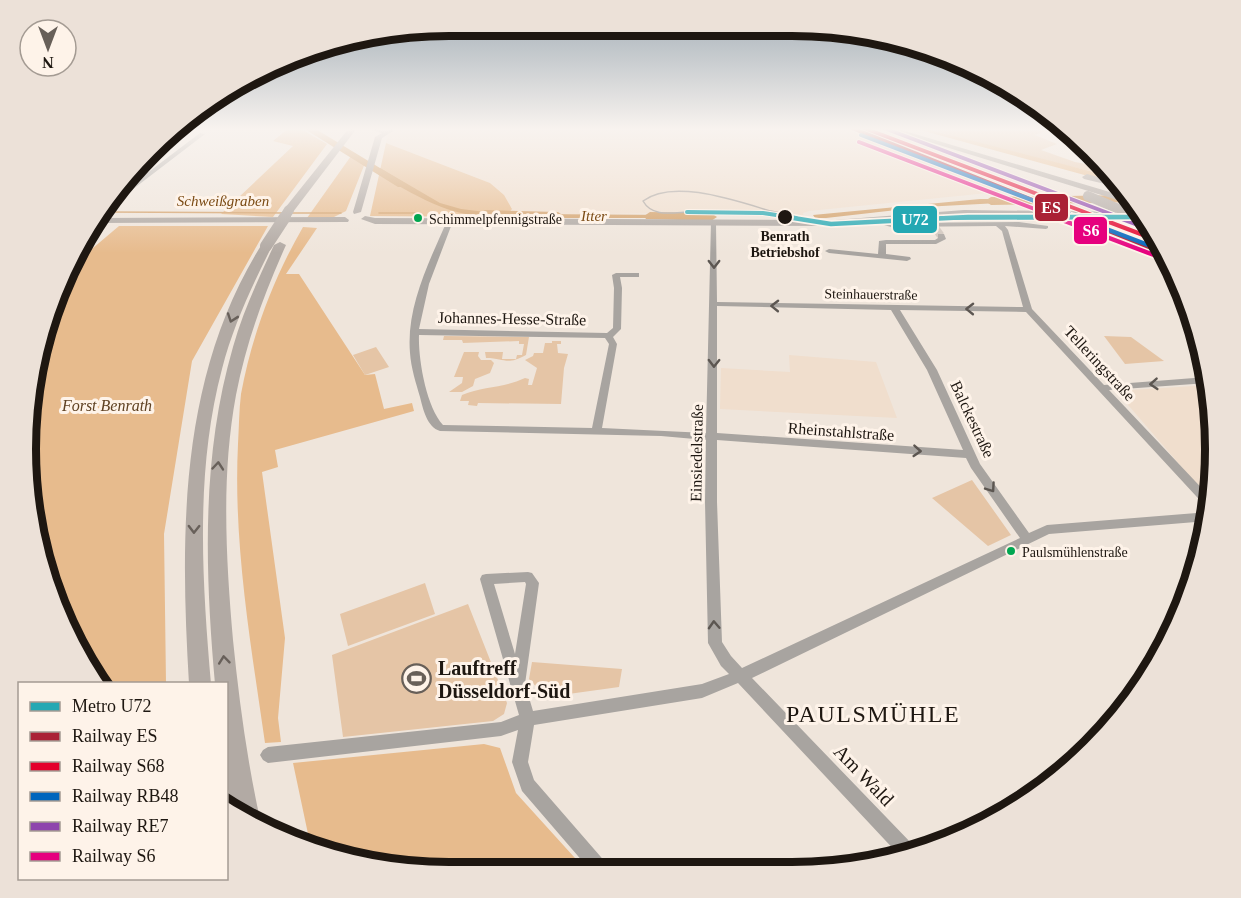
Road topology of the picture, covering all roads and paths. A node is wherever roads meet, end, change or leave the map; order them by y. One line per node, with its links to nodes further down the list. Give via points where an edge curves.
1 (155, 170): 8 (street)
2 (323, 170): 25 (highway, bridge, via 289,210)
3 (327, 170): 25 (highway)
4 (370, 170): 11 (main road)
5 (1022, 170): 9 (highway)
6 (1051, 170): 7 (highway)
7 (1111, 187)
8 (126, 192)
9 (1093, 194): 10 (highway); 12 (highway, bridge)
10 (1121, 200)
11 (357, 212): 15 (main road, via 367,215); 16 (main road, via 348,214)
12 (1129, 212)
13 (1131, 214): 14 (main road, via 964,213)
14 (913, 218): 17 (main road); 20 (main road)
15 (365, 219): 16 (main road); 19 (main road)
16 (345, 220): 18 (main road)
17 (1135, 220)
18 (105, 221)
19 (450, 221): 21 (main road); 33 (street, via 424,288)
20 (873, 221): 21 (main road); 22 (street, via 934,227)
21 (713, 223): 30 (street, Einsiedelstraße, one-way to 30)
22 (998, 224): 23 (street); 32 (street, Telleringstraße, via 1005,230)
23 (1046, 227)
24 (941, 236): 27 (street, via 936,242 882,243)
25 (273, 246): 44 (highway, one-way to 44, via 234,310 210,386 195,487 193,592); 45 (highway, one-way to 25, via 216,577 217,466 231,375)
26 (829, 251): 27 (street)
27 (882, 256): 28 (street)
28 (906, 259)
29 (636, 275): 34 (street, Johannes-Hesse-Straße, via 616,275 616,329)
30 (714, 304): 31 (street, Steinhauerstraße, one-way to 30); 38 (street, Einsiedelstraße, one-way to 38)
31 (895, 309): 32 (street, Steinhauerstraße, one-way to 31); 39 (street, Balckestraße, via 932,370)
32 (1028, 310): 36 (street, Telleringstraße)
33 (416, 332): 34 (street, Johannes-Hesse-Straße); 37 (street, via 414,351 420,380 435,424 440,428)
34 (608, 336): 37 (street, Johannes-Hesse-Straße, via 613,344)
35 (1199, 381): 36 (street, one-way to 36)
36 (1100, 388): 40 (street, Telleringstraße)
37 (596, 431): 38 (street)
38 (712, 437): 39 (street, Rheinstahlstraße, one-way to 39); 43 (street, Einsiedelstraße, one-way to 38, via 716,643)
39 (969, 454): 42 (street, Balckestraße, one-way to 42)
40 (1202, 495)
41 (1199, 517): 42 (street, via 1047,530)
42 (1027, 539): 43 (street)
43 (740, 675): 48 (street, via 702,691); 51 (street, Am Wald)
44 (200, 682)
45 (226, 682)
46 (518, 683): 46 (street, via 514,673 486,579 528,577 533,583); 48 (street)
47 (228, 698): 50 (highway, one-way to 47)
48 (528, 718): 49 (street, via 501,729); 52 (street, via 520,762 528,784)
49 (268, 755)
50 (244, 808)
51 (903, 847)
52 (594, 862)

